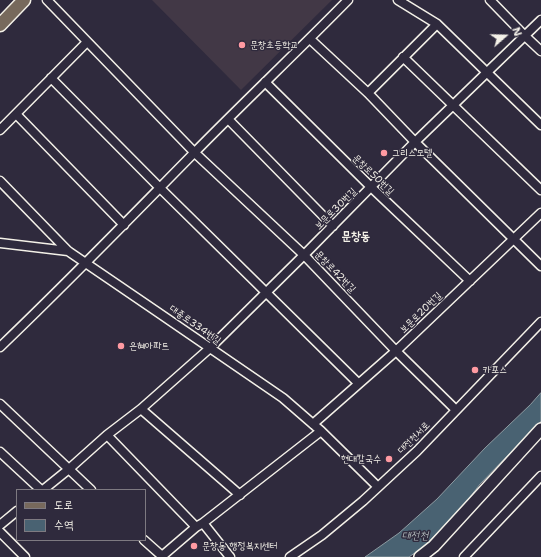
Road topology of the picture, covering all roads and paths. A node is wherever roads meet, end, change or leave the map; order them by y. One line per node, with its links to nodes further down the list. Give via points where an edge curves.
1 (24, 0): 8 (main road)
2 (47, 0): 11 (street, 문창로42번길)
3 (348, 0): 10 (street)
4 (398, 0): 7 (street)
5 (490, 0): 9 (street)
6 (541, 20): 9 (street, 보문로30번길)
7 (437, 24): 13 (street); 14 (street)
8 (0, 25)
9 (525, 36): 12 (street); 14 (street, 보문로30번길)
10 (310, 39): 16 (street); 17 (street)
11 (87, 42): 15 (street); 24 (street, 문창로42번길)
12 (541, 51)
13 (403, 57): 17 (street); 18 (street)
14 (487, 72): 18 (street, 보문로30번길); 21 (street)
15 (51, 78): 19 (street); 26 (street)
16 (265, 82): 20 (street); 27 (street, 문창로50번길)
17 (368, 93): 23 (street)
18 (453, 106): 23 (street, 보문로30번길); 28 (street)
19 (16, 114): 22 (street); 30 (street)
20 (228, 119): 24 (street); 31 (street)
21 (541, 125)
22 (0, 130)
23 (415, 142): 27 (street, 보문로30번길); 32 (street)
24 (195, 152): 26 (street); 35 (street, 문창로42번길)
25 (0, 181): 34 (street, 대종로334번길)
26 (160, 188): 30 (street); 39 (street)
27 (372, 188): 31 (street, 보문로30번길); 38 (street, 문창로50번길)
28 (541, 190)
29 (541, 213): 32 (street, 보문로20번길)
30 (124, 225): 36 (street)
31 (333, 226): 35 (street, 보문로30번길)
32 (514, 239): 37 (street); 38 (street, 보문로20번길)
33 (0, 244): 34 (street)
34 (68, 252): 36 (street, 대종로334번길)
35 (304, 255): 39 (street, 보문로30번길); 43 (street, 문창로42번길)
36 (85, 263): 41 (street); 42 (street, 대종로334번길)
37 (541, 266)
38 (470, 281): 43 (street, 보문로20번길)
39 (266, 292): 42 (street, 보문로30번길); 44 (street)
40 (541, 322): 47 (street, 대전천서로)
41 (0, 347)
42 (210, 348): 46 (street, 보문로30번길); 48 (street, 대종로334번길, via 283,398)
43 (396, 351): 44 (street, 보문로20번길); 47 (street, 문창로42번길)
44 (358, 384): 48 (street, 보문로20번길)
45 (0, 404): 53 (street)
46 (141, 409): 51 (street, 보문로30번길); 59 (street)
47 (456, 410): 55 (street, 대전천서로)
48 (313, 424): 50 (street, 대종로334번길)
49 (541, 429): 69 (main road, via 438,541)
50 (320, 431): 55 (street, 대종로334번길); 59 (street)
51 (107, 435): 53 (street, 보문로30번길); 62 (street)
52 (0, 452): 56 (street)
53 (69, 469): 57 (street, 보문로30번길); 58 (street)
54 (541, 476): 70 (street)
55 (378, 487): 68 (street, 대전천서로, via 322,535)
56 (41, 489)
57 (43, 489)
58 (90, 489)
59 (240, 495): 62 (street)
60 (16, 512): 61 (street)
61 (0, 525)
62 (200, 525): 66 (street); 67 (street)
63 (0, 532): 65 (street)
64 (145, 541): 66 (street)
65 (25, 557)
66 (162, 557)
67 (230, 557)
68 (290, 557)
69 (420, 557)
70 (464, 557)

